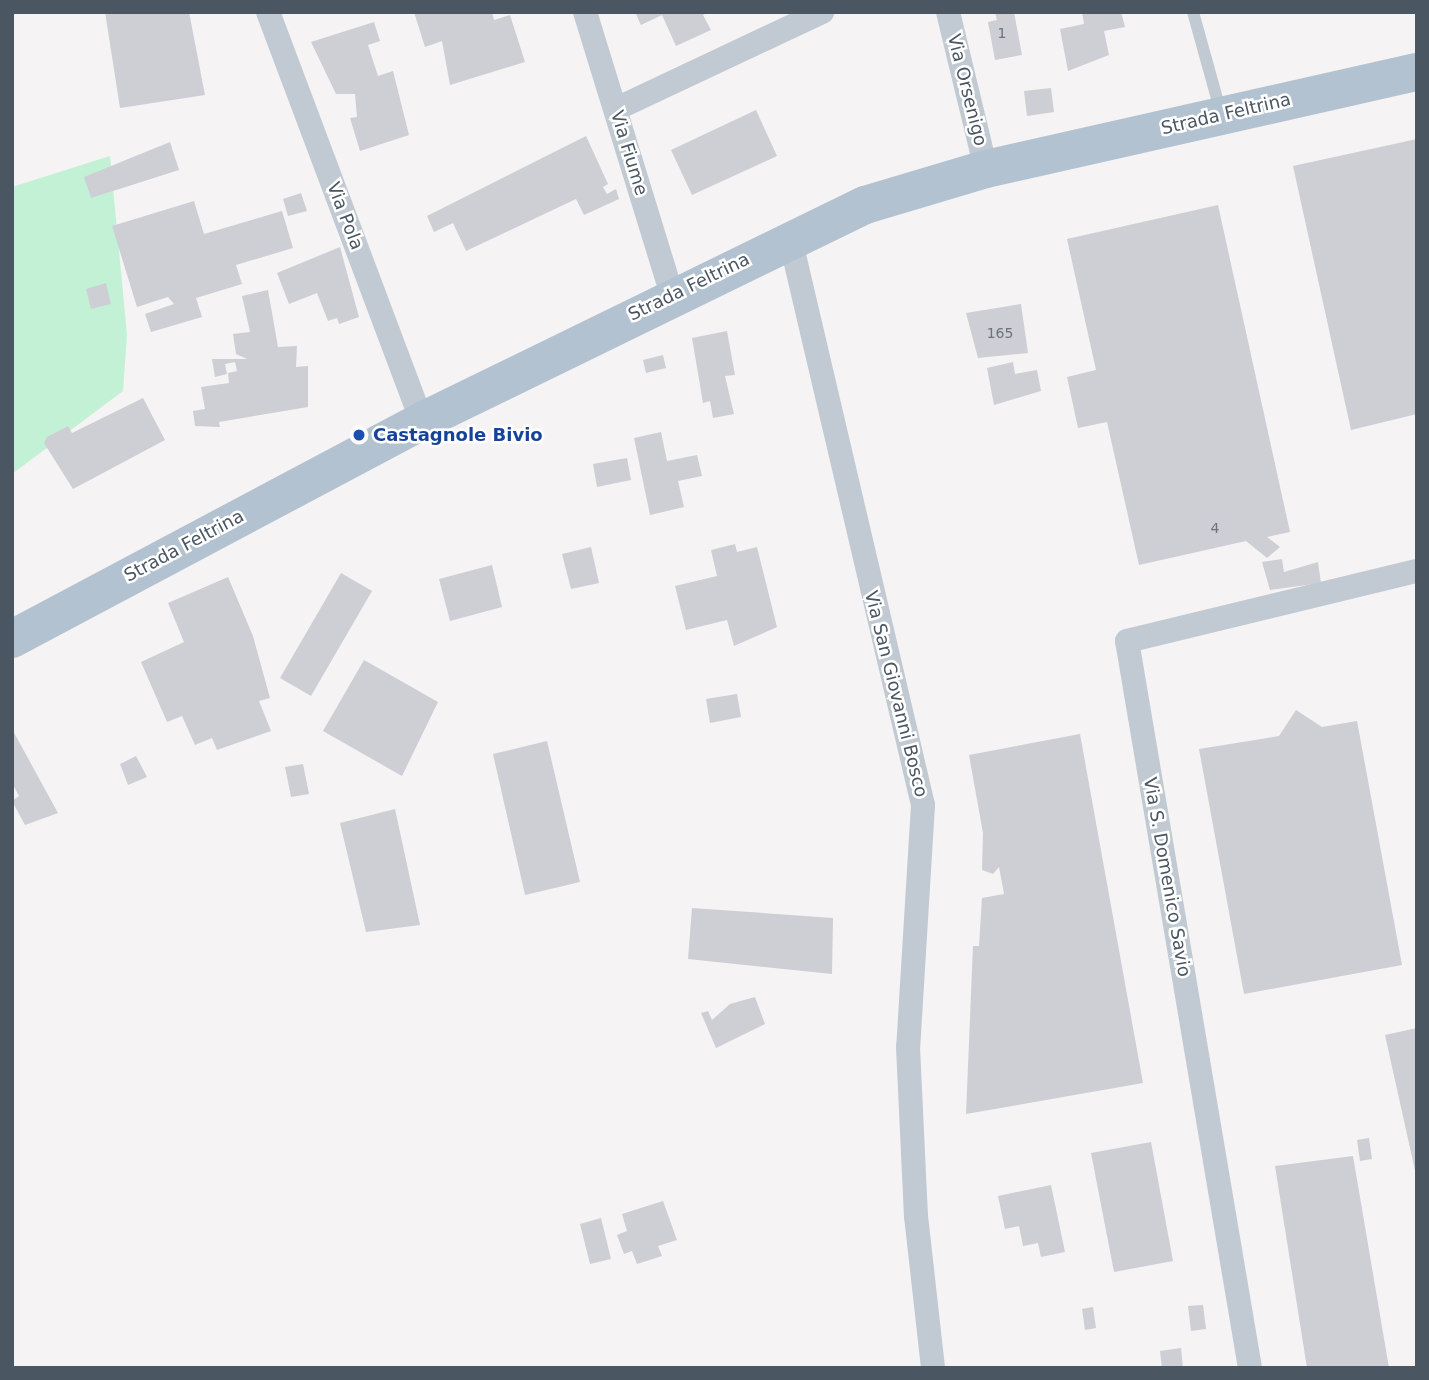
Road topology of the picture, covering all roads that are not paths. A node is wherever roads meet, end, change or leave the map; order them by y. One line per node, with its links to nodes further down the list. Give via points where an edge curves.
1 (268, 12): 12 (street, Via Pola)
2 (585, 12): 7 (street, Via Fiume)
3 (822, 12): 7 (street)
4 (947, 12): 9 (street, Via Orsenigo)
5 (1193, 12): 8 (lane)
6 (1417, 72): 8 (main road, Strada Feltrina)
7 (616, 109): 11 (street, Via Fiume)
8 (1221, 114): 9 (main road, Strada Feltrina)
9 (986, 169): 10 (main road, Strada Feltrina, via 865,205)
10 (790, 239): 11 (main road, Strada Feltrina); 15 (street, Via San Giovanni Bosco, via 923,805 908,1047 916,1216)
11 (672, 294): 12 (main road, Strada Feltrina)
12 (422, 421): 14 (main road, Strada Feltrina)
13 (1417, 571): 16 (street, Via S. Domenico Savio, via 1126,641)
14 (12, 639)
15 (933, 1368)
16 (1250, 1368)

